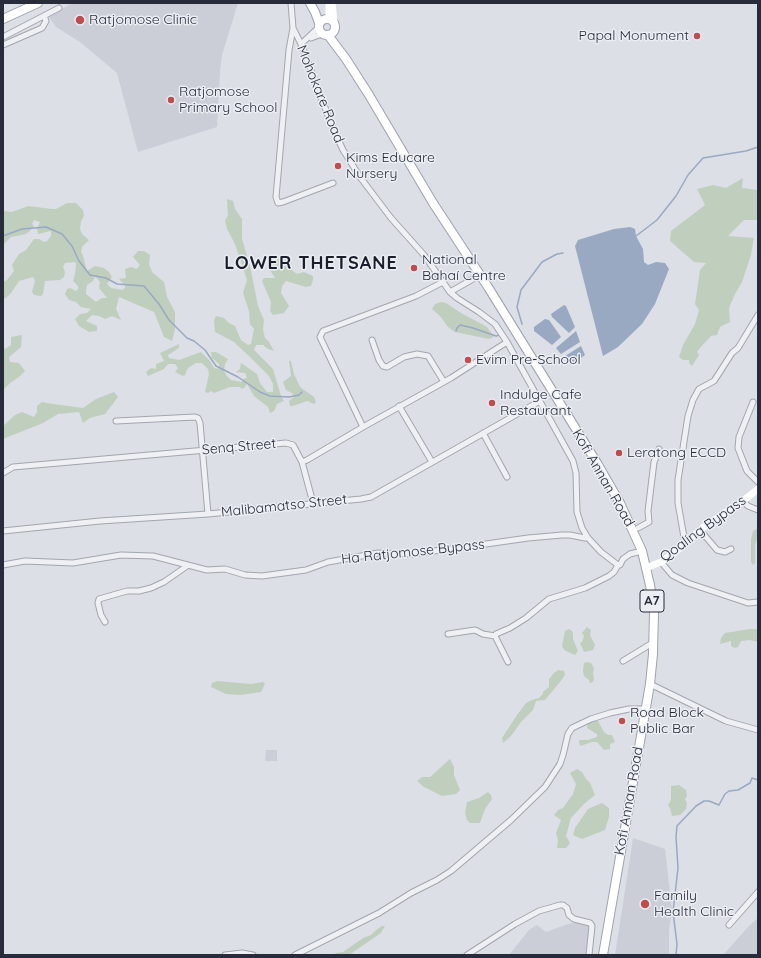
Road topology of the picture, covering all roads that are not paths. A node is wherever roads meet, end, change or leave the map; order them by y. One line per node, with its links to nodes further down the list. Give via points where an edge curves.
1 (38, 3): 9 (main road)
2 (291, 3): 11 (street)
3 (310, 3): 10 (main road, Kofi Annan Road / A7)
4 (315, 3): 10 (main road, Kofi Annan Road / A7)
5 (328, 3): 10 (main road)
6 (332, 3): 10 (main road)
7 (59, 8): 8 (street)
8 (44, 16): 12 (street); 14 (street, via 46,21 42,28)
9 (3, 19)
10 (326, 27): 13 (street); 16 (main road, Kofi Annan Road / A7)
11 (293, 28): 13 (street, Mohokare Road); 15 (street, via 276,197 278,203)
12 (3, 37)
13 (301, 44): 17 (street, Mohokare Road, via 343,150 391,218 424,255)
14 (3, 45)
15 (333, 183)
16 (480, 275): 18 (street); 47 (main road, Kofi Annan Road / A7, via 612,488)
17 (443, 282): 18 (street, Mohokare Road); 27 (street, via 416,296 323,331 320,337)
18 (450, 292): 21 (street, Mohokare Road, via 495,324)
19 (758, 315): 45 (street, via 714,381 699,389 693,400 678,480 678,503)
20 (372, 340): 22 (street, via 383,366 387,367 404,357 417,354 428,356)
21 (507, 342): 22 (street); 23 (street, Mohokare Road)
22 (444, 382): 25 (street)
23 (540, 400): 28 (street, Malibamatso Street); 44 (street, Mohokare Road, via 574,461 579,520)
24 (753, 402): 35 (street, via 739,438 738,448 747,471)
25 (399, 406): 27 (street); 32 (street)
26 (116, 421): 30 (street, via 198,418)
27 (363, 427): 31 (street)
28 (483, 433): 32 (street, Malibamatso Street); 34 (street)
29 (659, 449): 41 (street, via 654,462 649,522)
30 (202, 450): 31 (street, Senq Street, via 286,443 293,445); 33 (street, Senq Street, via 12,466); 40 (street)
31 (302, 462): 38 (street, Senq Street)
32 (432, 462): 38 (street, Malibamatso Street, via 371,497)
33 (3, 474)
34 (507, 477)
35 (758, 482)
36 (758, 489): 37 (main road, Qoaling Bypass)
37 (743, 501): 39 (street); 43 (main road, Qoaling Bypass)
38 (313, 503): 40 (street, Malibamatso Street)
39 (758, 510)
40 (208, 514): 42 (street, Malibamatso Street)
41 (638, 528)
42 (3, 530)
43 (700, 530): 45 (main road, Qoaling Bypass); 46 (street, via 717,550 725,552)
44 (588, 538): 50 (street, Mohokare Road); 51 (street, Ha Ratjomose Bypass, via 570,534 411,554 378,553 328,562 306,570 262,576 245,575 225,569 207,570)
45 (685, 543): 48 (main road, Qoaling Bypass)
46 (731, 549)
47 (642, 551): 50 (street, via 630,554); 52 (main road, Kofi Annan Road / A7)
48 (661, 562): 52 (main road, Qoaling Bypass); 53 (street, via 672,575 688,583 748,603)
49 (3, 565): 51 (street, Ha Ratjomose Bypass, via 25,561 73,563 122,555 153,556)
50 (618, 565): 56 (street, via 614,572 585,588 549,599 526,618)
51 (187, 566): 54 (street, via 151,588 127,590 99,599 101,615)
52 (646, 568): 57 (main road, Kofi Annan Road / A7, via 654,612)
53 (758, 602)
54 (105, 622)
55 (448, 634): 56 (street, via 475,630)
56 (495, 636): 59 (street)
57 (654, 642): 58 (street); 60 (main road, Kofi Annan Road / A7)
58 (623, 661)
59 (508, 662)
60 (650, 684): 61 (main road, Kofi Annan Road / A7); 62 (street, via 726,721)
61 (645, 710): 65 (main road, Kofi Annan Road / A7); 68 (street, via 629,709 610,713 572,728 560,764 544,787 511,820 451,871 379,913)
62 (758, 730)
63 (758, 892): 64 (street)
64 (729, 925)
65 (605, 953)
66 (225, 955): 67 (street)
67 (253, 955)
68 (295, 955)
69 (467, 955): 70 (street, via 539,911 563,905 574,919 590,923 592,926)
70 (589, 955)

